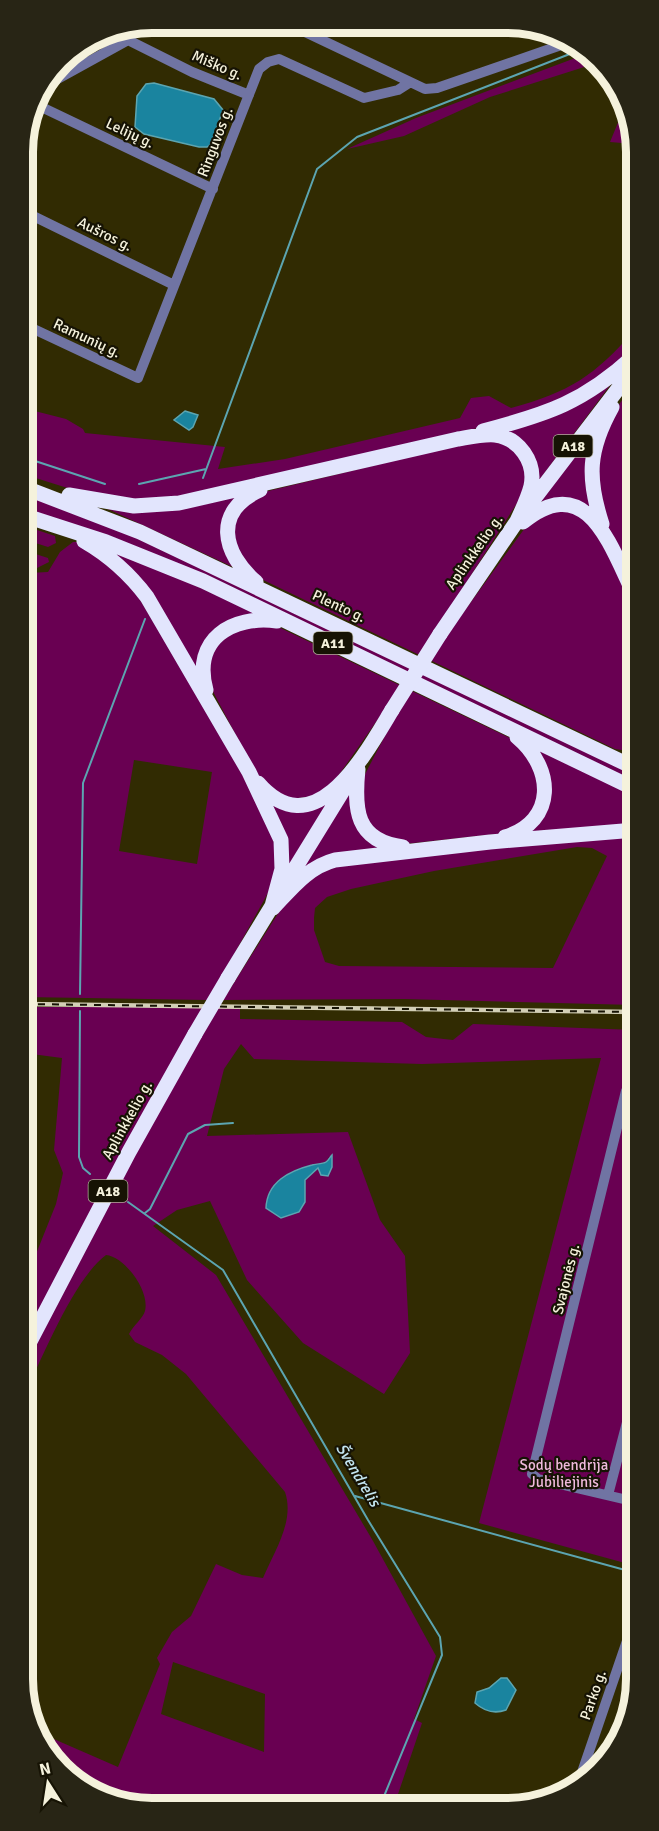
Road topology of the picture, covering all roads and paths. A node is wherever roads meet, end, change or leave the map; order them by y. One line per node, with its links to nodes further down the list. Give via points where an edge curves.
1 (306, 33): 6 (street)
2 (121, 37): 3 (street, Miško g.)
3 (128, 40): 5 (street); 7 (street, Miško g.)
4 (560, 45): 6 (street, via 437,88 424,89)
5 (59, 78)
6 (409, 83): 7 (street, Ringuvos g., via 398,90 364,98 279,59 260,69)
7 (249, 95): 9 (street, Ringuvos g.)
8 (42, 107): 9 (street, Lelijų g.)
9 (213, 189): 11 (street, Ringuvos g.)
10 (33, 216): 11 (street, Aušros g.)
11 (174, 285): 14 (street, Ringuvos g.)
12 (33, 329): 14 (street, Ramunių g.)
13 (626, 363): 17 (highway, via 573,402)
14 (138, 378)
15 (626, 379): 23 (highway, Aplinkkelio g. / A18)
16 (626, 383): 24 (highway, via 600,429 592,456 592,493)
17 (458, 439): 18 (highway); 23 (highway, via 505,437 527,458 532,477)
18 (309, 475): 19 (highway, via 156,506 111,503); 26 (highway, via 252,494 242,501 229,522 227,540 235,561)
19 (33, 488)
20 (33, 490): 26 (highway, Plento g. / A11, via 140,532)
21 (33, 519): 27 (highway, A11, via 154,560)
22 (33, 520): 28 (highway, via 81,539 132,577)
23 (513, 527): 24 (highway, via 538,510 562,503 583,510); 33 (highway, Aplinkkelio g. / A18, bridge, via 440,634)
24 (605, 536): 25 (highway)
25 (626, 578)
26 (267, 592): 30 (highway, Plento g. / A11)
27 (293, 624): 28 (highway, via 256,618 241,621 218,635 205,658 203,672); 29 (highway, A11)
28 (211, 708): 34 (highway)
29 (501, 724): 35 (highway, A11); 37 (highway, via 539,760 545,792 539,810 524,829)
30 (567, 734): 31 (highway); 32 (highway, Plento g. / A11)
31 (626, 756)
32 (626, 764)
33 (357, 768): 34 (highway, via 321,799 297,805 274,798); 38 (highway, via 356,810 367,831 387,845); 39 (highway, Aplinkkelio g. / A18)
34 (249, 772): 39 (highway, via 281,840 282,869)
35 (626, 785)
36 (626, 831): 37 (highway)
37 (490, 842): 38 (highway)
38 (423, 849): 39 (highway, via 325,863 305,875)
39 (271, 909): 41 (highway, Aplinkkelio g. / A18, bridge, via 129,1152)
40 (626, 1091): 43 (street, Svajonės g., via 532,1474 538,1479)
41 (33, 1336)
42 (626, 1426): 43 (street)
43 (608, 1495): 44 (street)
44 (626, 1500)
45 (626, 1644): 46 (street, Parko g.)
46 (582, 1771)

